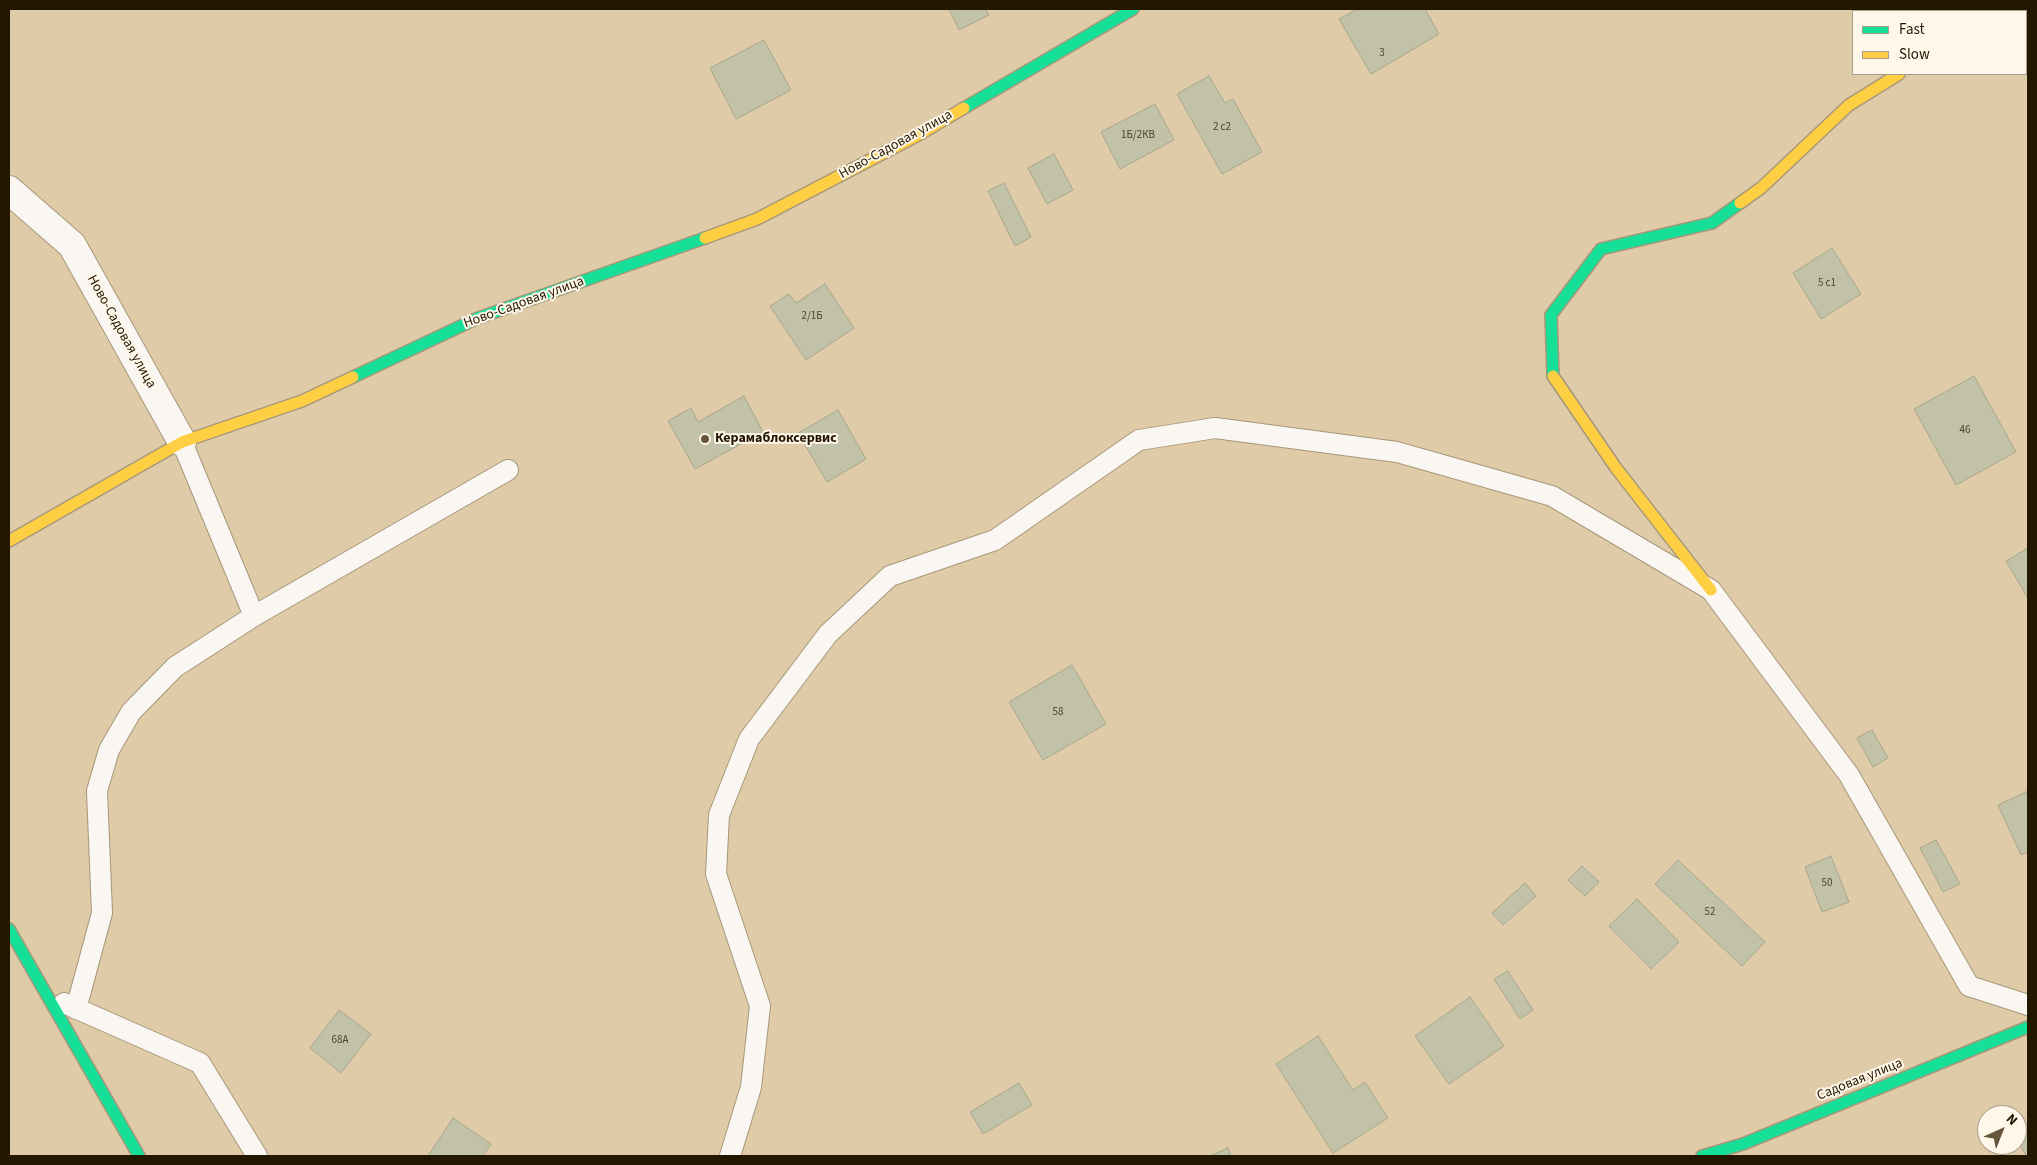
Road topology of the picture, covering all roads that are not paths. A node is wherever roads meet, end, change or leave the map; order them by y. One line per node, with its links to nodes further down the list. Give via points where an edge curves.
1 (1133, 9): 4 (street, Ново-Садовая улица, via 920,134 757,219 478,318 302,401)
2 (1897, 75): 7 (street, via 1848,105 1761,188 1712,223 1601,250 1551,315 1552,375 1616,468)
3 (9, 190): 4 (street, Ново-Садовая улица, via 72,245)
4 (182, 442): 6 (street); 8 (lane)
5 (508, 470): 8 (lane)
6 (9, 541)
7 (1711, 590): 11 (lane, via 1849,775 1969,986); 16 (lane, via 1552,496 1397,452 1215,428 1139,440 995,540 890,576 828,634 749,739 719,815 716,874 760,1006 751,1087)
8 (254, 616): 12 (lane, via 175,667 131,712 109,750 97,791 102,913)
9 (9, 929): 10 (street)
10 (47, 996): 12 (lane); 14 (street)
11 (2028, 1005)
12 (76, 1009): 15 (lane, via 200,1063)
13 (2028, 1027): 17 (street, Садовая улица, via 1742,1144)
14 (139, 1156)
15 (257, 1156)
16 (730, 1156)
17 (1702, 1156)

